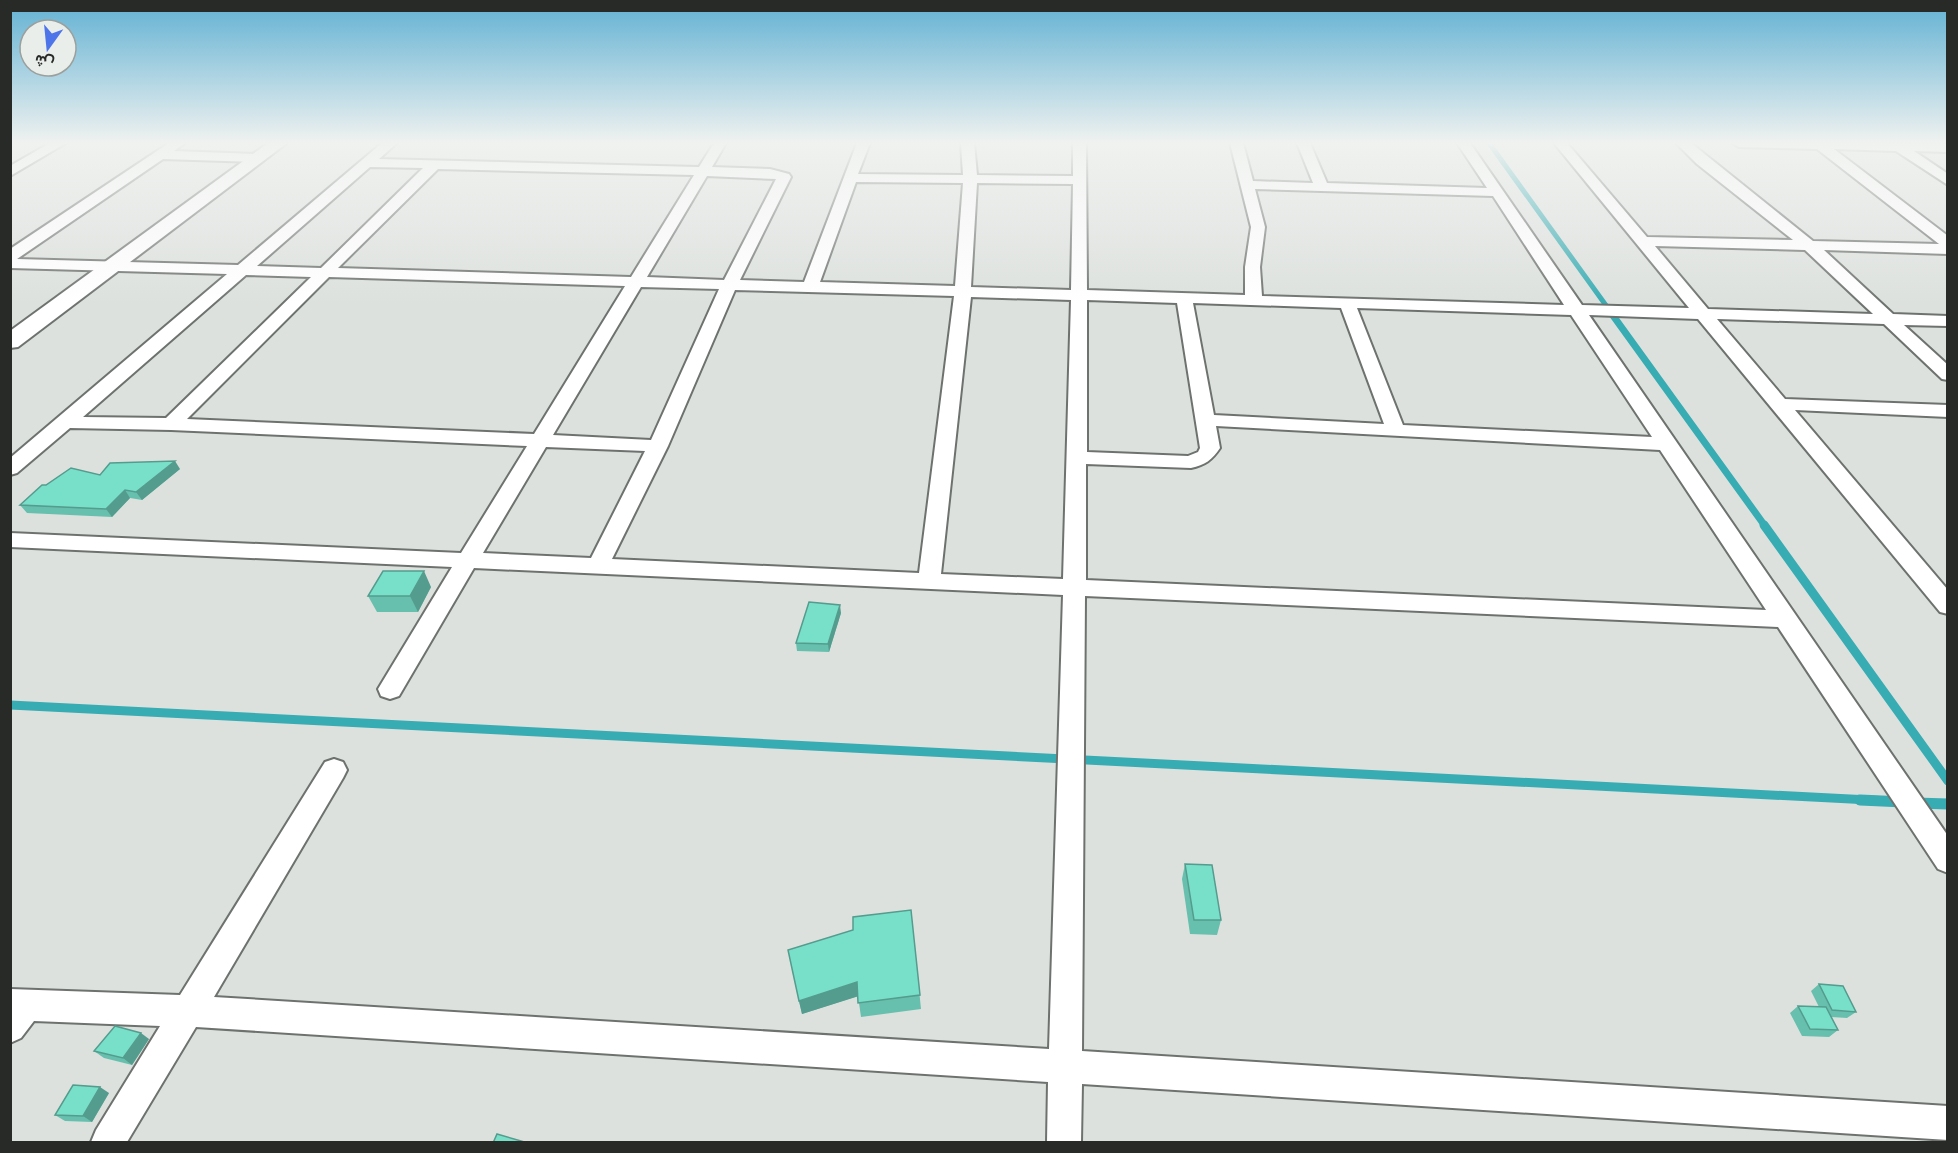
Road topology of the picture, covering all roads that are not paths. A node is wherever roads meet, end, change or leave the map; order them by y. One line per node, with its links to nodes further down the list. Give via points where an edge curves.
1 (97, 197): 19 (street)
2 (207, 197): 21 (street)
3 (327, 197): 22 (street)
4 (402, 197): 23 (street)
5 (687, 197): 24 (street)
6 (774, 197): 25 (street)
7 (843, 197): 26 (street)
8 (969, 197): 27 (street)
9 (1080, 197): 28 (street)
10 (1250, 197): 30 (street, via 1258,234 1252,273)
11 (1499, 197): 32 (street)
12 (1605, 197): 15 (street)
13 (1747, 197): 17 (street)
14 (1887, 197): 16 (street)
15 (1642, 241): 17 (street); 33 (street)
16 (1947, 244)
17 (1810, 246): 18 (street); 34 (street)
18 (1947, 249)
19 (10, 256)
20 (10, 263): 21 (street)
21 (112, 267): 22 (street); 36 (street)
22 (244, 270): 23 (street); 41 (street)
23 (324, 273): 24 (street); 42 (street)
24 (636, 282): 25 (street); 44 (street)
25 (729, 285): 26 (street); 46 (street)
26 (810, 287): 27 (street)
27 (963, 292): 28 (street); 52 (street)
28 (1079, 295): 29 (street); 47 (street)
29 (1184, 298): 30 (street); 40 (street)
30 (1254, 300): 31 (street)
31 (1347, 303): 32 (street); 43 (street)
32 (1575, 310): 33 (street); 45 (street)
33 (1702, 313): 34 (street); 38 (street)
34 (1888, 319): 35 (street); 37 (street)
35 (1947, 321)
36 (10, 342)
37 (1947, 375)
38 (1779, 404): 39 (street); 54 (street)
39 (1947, 411)
40 (1204, 420): 43 (street); 47 (street, via 1210,448 1205,456 1191,462)
41 (67, 422): 42 (street); 48 (street)
42 (171, 424): 44 (street)
43 (1396, 430): 45 (street)
44 (539, 441): 46 (street); 50 (street)
45 (1666, 444): 55 (street)
46 (658, 446): 51 (street)
47 (1076, 458): 53 (street)
48 (10, 469)
49 (10, 540): 50 (street)
50 (468, 561): 51 (street); 56 (street)
51 (599, 564): 52 (street)
52 (929, 581): 53 (street)
53 (1073, 587): 55 (street); 61 (street)
54 (1947, 606)
55 (1785, 619): 58 (street)
56 (390, 689)
57 (334, 770): 59 (street)
58 (1947, 860)
59 (188, 1011): 60 (street); 61 (street); 63 (street)
60 (15, 1013)
61 (1065, 1067): 62 (street); 64 (street)
62 (1947, 1123)
63 (108, 1143)
64 (1064, 1143)

